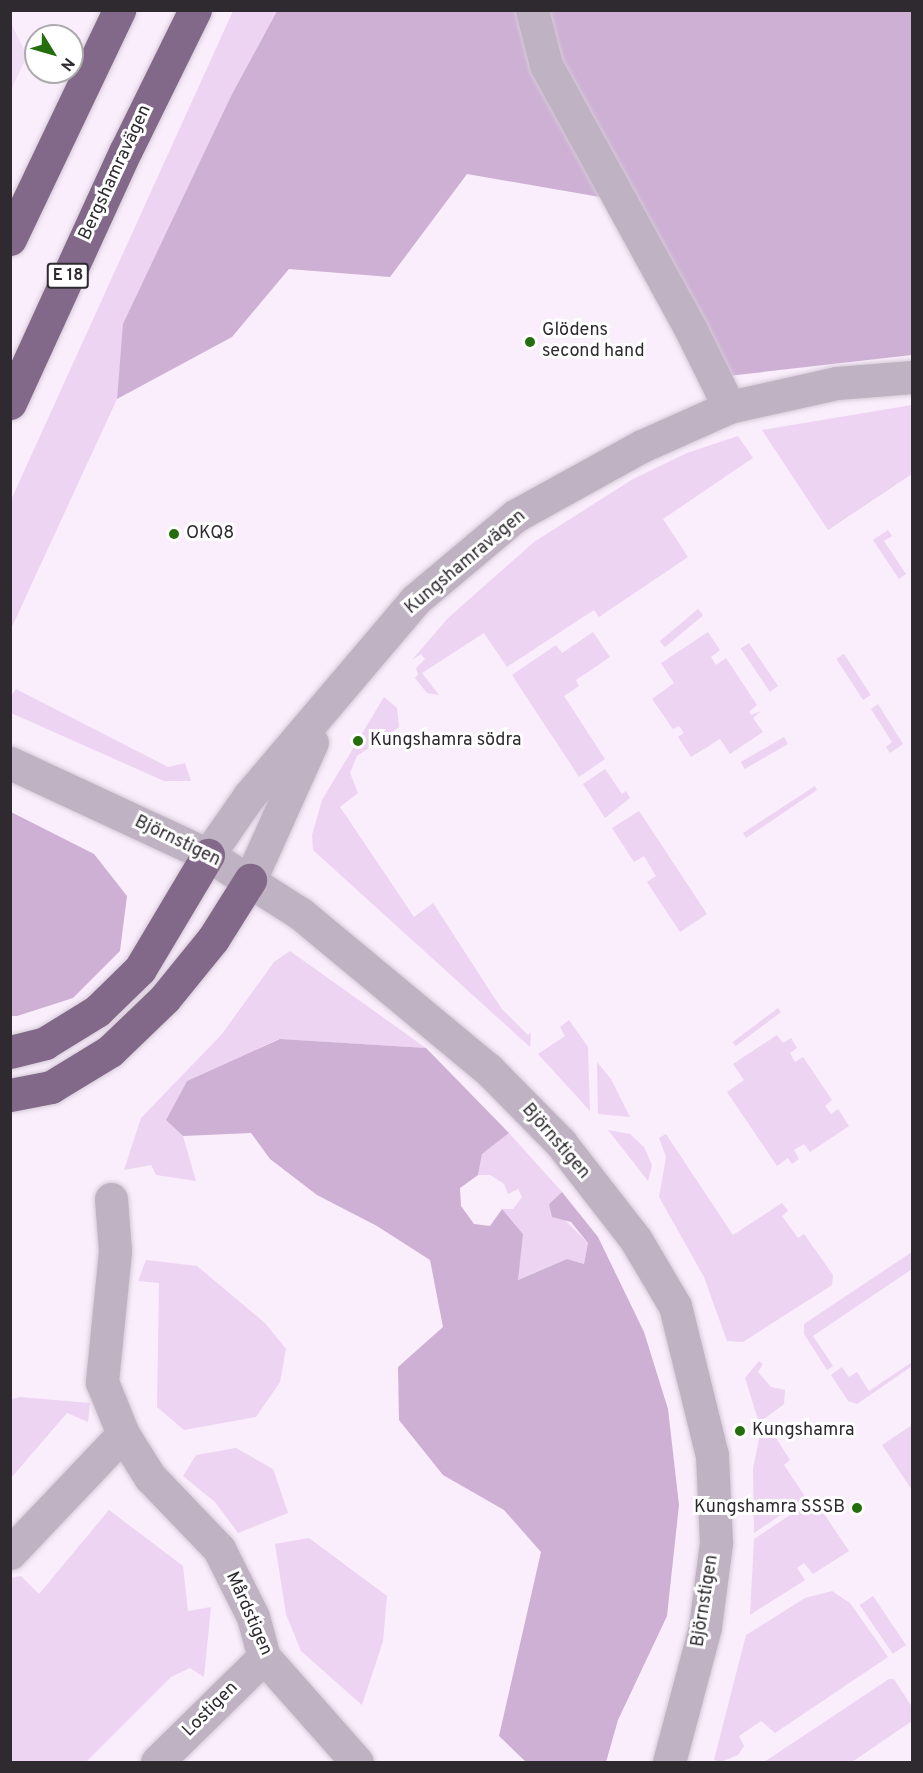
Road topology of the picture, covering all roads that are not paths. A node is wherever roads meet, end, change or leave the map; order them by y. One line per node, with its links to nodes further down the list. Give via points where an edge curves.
1 (119, 10): 4 (highway)
2 (195, 10): 6 (highway, Bergshamravägen / E 18)
3 (532, 10): 7 (street, via 546,65)
4 (10, 239)
5 (912, 377): 7 (street, Kungshamravägen, via 837,383)
6 (10, 403)
7 (729, 407): 8 (street, Kungshamravägen, via 642,446 515,516 416,600)
8 (329, 706): 10 (street, Kungshamravägen, via 249,796); 11 (street, Kungshamravägen)
9 (10, 763): 10 (street, Björnstigen)
10 (208, 855): 11 (street, Björnstigen); 12 (highway, via 140,969 97,1011 45,1043)
11 (250, 880): 13 (highway, via 213,939 165,998 110,1051 51,1087); 20 (street, Björnstigen, via 301,914 488,1069 581,1169 636,1240 675,1306 712,1455 716,1543 705,1627)
12 (10, 1052)
13 (10, 1095)
14 (111, 1199): 15 (street, Mårdstigen, via 115,1251 102,1382)
15 (123, 1434): 16 (street); 17 (street, Mårdstigen, via 150,1477 219,1549 253,1617)
16 (10, 1553)
17 (264, 1657): 18 (street, Lostigen); 19 (street, Mårdstigen)
18 (157, 1762)
19 (357, 1762)
20 (669, 1762)

